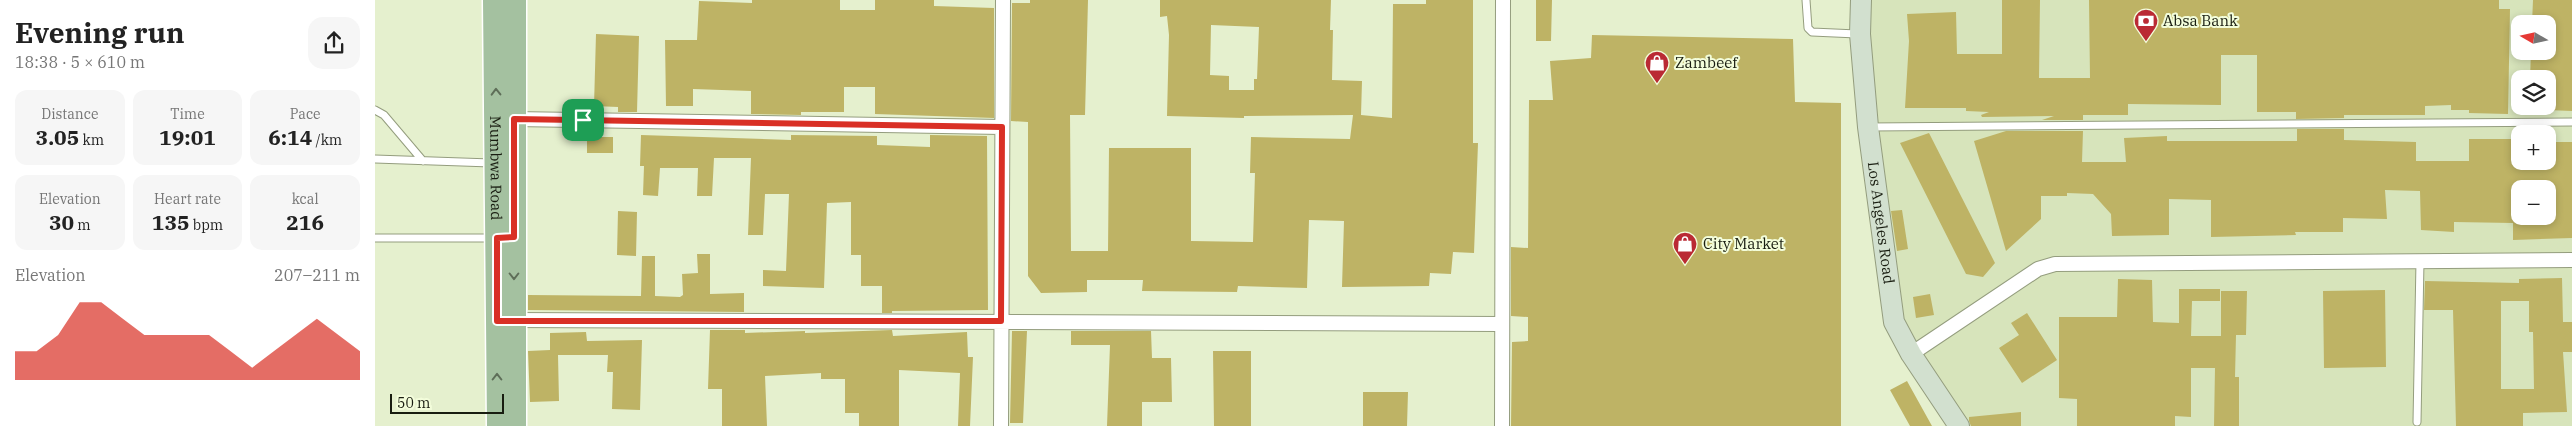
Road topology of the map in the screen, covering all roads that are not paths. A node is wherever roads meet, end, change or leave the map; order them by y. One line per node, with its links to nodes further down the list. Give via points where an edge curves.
1 (494, 0): 15 (main road, Mumbwa Road, one-way to 1)
2 (515, 0): 9 (main road, Mumbwa Road)
3 (1003, 0): 11 (street)
4 (1503, 0): 22 (street)
5 (1806, 0): 7 (lane, via 1808,28 1812,32)
6 (1861, 0): 7 (main road, Los Angeles Road)
7 (1860, 34): 12 (main road, Los Angeles Road)
8 (375, 110): 14 (lane, via 385,115)
9 (514, 119): 11 (street); 17 (main road, Mumbwa Road)
10 (2572, 122): 12 (lane)
11 (1002, 127): 21 (street)
12 (1869, 127): 23 (main road, Los Angeles Road, via 1894,322)
13 (375, 159): 14 (lane)
14 (423, 161): 15 (lane)
15 (497, 163): 17 (main road, Mumbwa Road)
16 (375, 238): 17 (lane)
17 (506, 238): 20 (main road, Mumbwa Road)
18 (2572, 260): 19 (street)
19 (2420, 261): 23 (street, via 2055,264 2038,269); 24 (lane)
20 (506, 320): 21 (street); 25 (main road, Mumbwa Road, one-way to 20); 26 (main road, Mumbwa Road)
21 (1001, 321): 22 (street); 27 (street)
22 (1501, 324): 28 (street)
23 (1911, 354): 29 (main road, Los Angeles Road)
24 (2417, 422)
25 (497, 426)
26 (515, 426)
27 (1001, 426)
28 (1502, 426)
29 (1959, 426)

